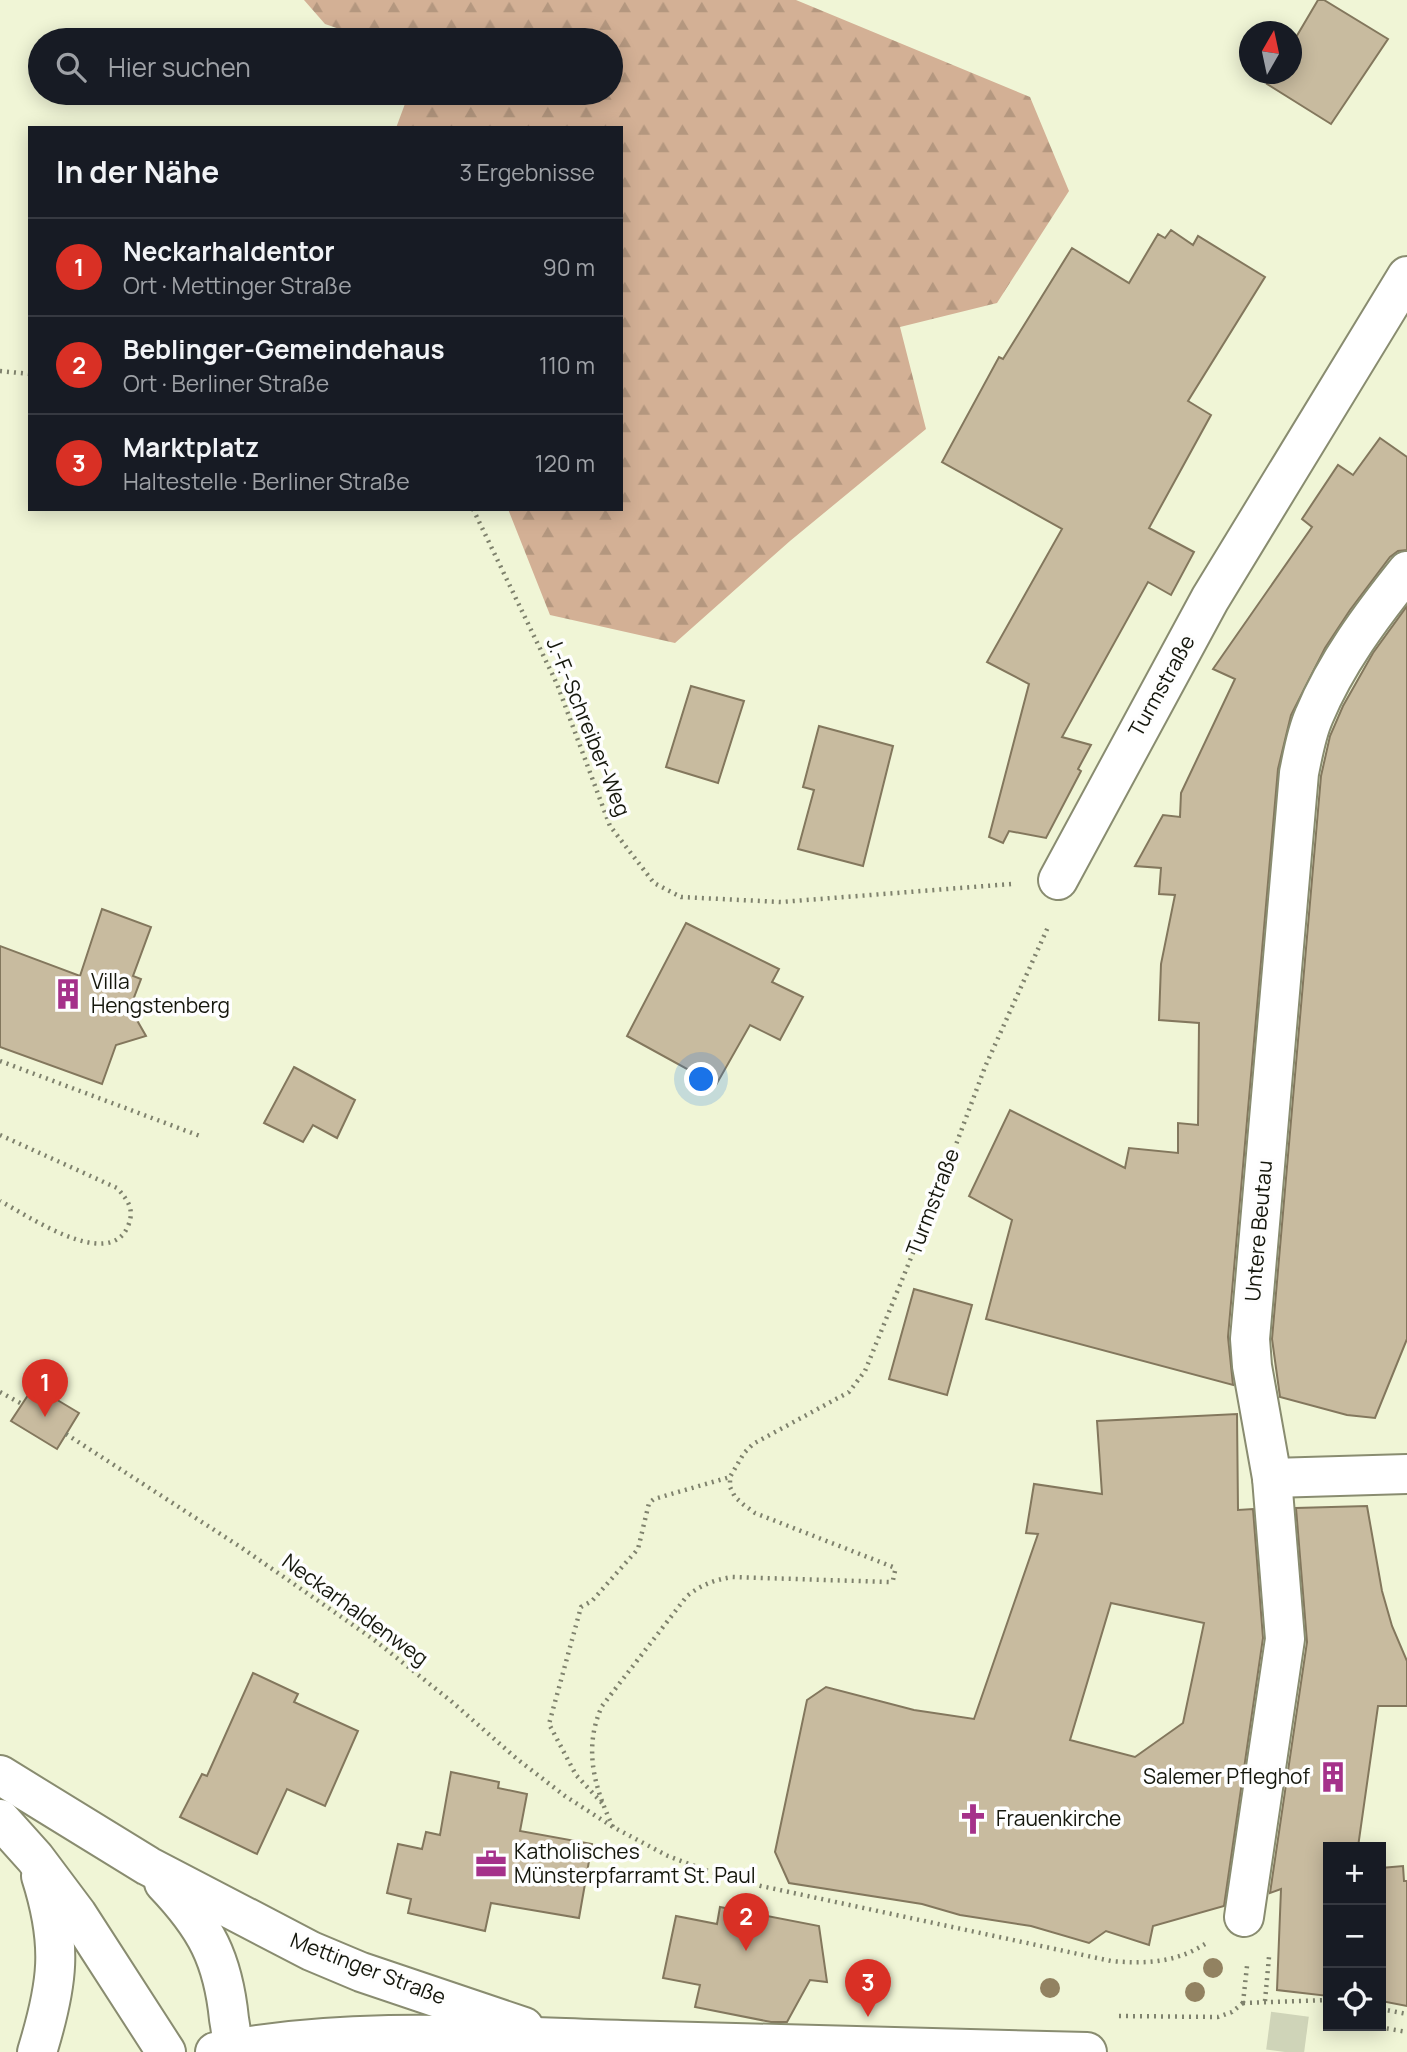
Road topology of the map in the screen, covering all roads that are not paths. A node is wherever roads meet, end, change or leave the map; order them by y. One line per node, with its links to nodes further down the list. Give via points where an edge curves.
1 (1407, 276): 3 (street, Turmstraße, via 1210,598)
2 (1407, 572): 5 (street, Untere Beutau, via 1365,625 1331,683 1314,716 1299,773 1250,1339)
3 (1058, 880)
4 (1407, 1474): 5 (street)
5 (1272, 1478): 10 (street, Untere Beutau, via 1285,1639)
6 (0, 1775): 9 (street, Mettinger Straße)
7 (0, 1819): 8 (street)
8 (35, 1858): 13 (street, via 55,1933 57,1969); 14 (street, via 91,1934)
9 (148, 1866): 11 (street, Mettinger Straße, via 311,1951); 12 (street, Mettinger Straße, via 204,1931 219,1961 227,1994)
10 (1244, 1917)
11 (556, 2038): 12 (street, via 386,2036 288,2041); 15 (street)
12 (226, 2051)
13 (37, 2052)
14 (166, 2052)
15 (1087, 2052)

